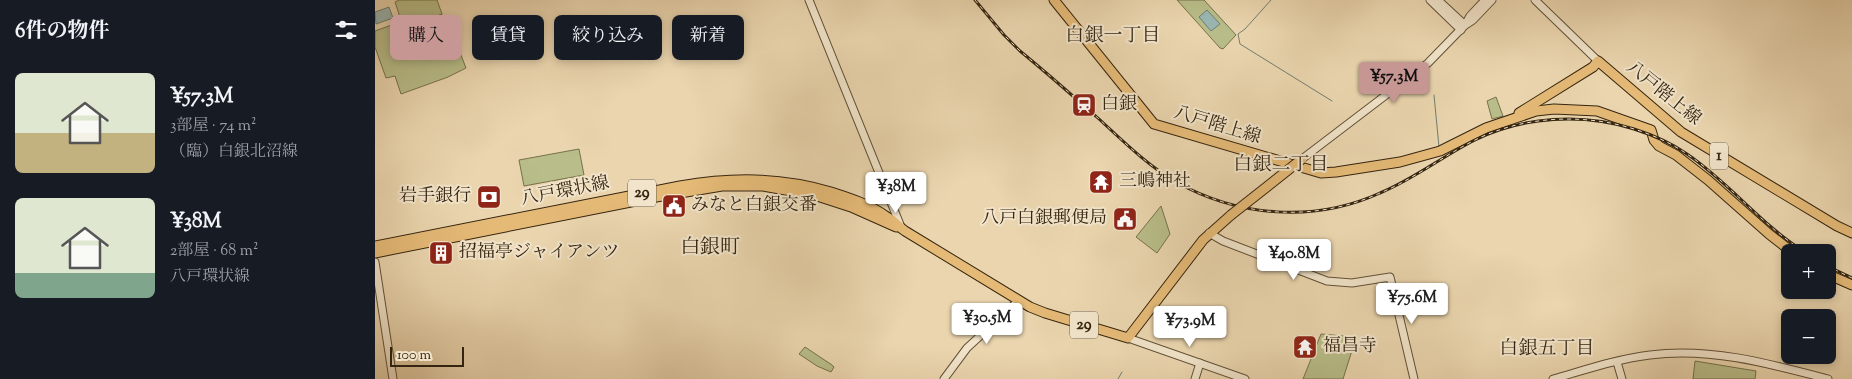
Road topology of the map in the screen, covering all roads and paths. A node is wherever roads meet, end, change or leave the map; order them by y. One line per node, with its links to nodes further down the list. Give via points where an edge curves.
1 (809, 0): 12 (street)
2 (1053, 0): 10 (main road, 八戸階上線 / 1, via 1154,124 1321,173 1400,162 1440,151)
3 (1430, 0): 8 (street)
4 (1438, 0): 8 (street)
5 (1485, 0): 8 (street)
6 (1492, 0): 8 (street)
7 (1535, 0): 9 (street)
8 (1463, 28): 11 (street, via 1429,63)
9 (1598, 61): 10 (main road, 八戸階上線 / 1); 16 (main road, 八戸階上線 / 1, via 1681,132)
10 (1510, 120): 17 (main road, 八戸階上線 / 1, via 1537,111 1575,109 1597,111 1647,127 1659,146 1708,180)
11 (1302, 160): 15 (main road, bridge)
12 (889, 197): 13 (street, via 885,210); 14 (street)
13 (879, 212): 14 (main road, 八戸環状線 / 29); 18 (main road, 八戸環状線 / 29, via 841,195 800,184 721,180)
14 (901, 229): 19 (main road, 八戸環状線 / 29, via 814,194 763,186 722,186); 23 (main road, 八戸環状線 / 29)
15 (1209, 233): 24 (main road); 31 (street, via 1327,281 1351,283 1390,276)
16 (1852, 233)
17 (1782, 244)
18 (375, 246)
19 (375, 254)
20 (375, 262): 27 (street)
21 (1836, 278): 22 (main road)
22 (1852, 285)
23 (1018, 300): 24 (main road, 八戸環状線 / 29, via 1045,313); 28 (street, via 967,348)
24 (1128, 338): 26 (street)
25 (1617, 362): 32 (street); 33 (street); 34 (street, via 1648,355 1693,353 1738,358)
26 (1200, 363): 29 (street); 30 (street)
27 (393, 379)
28 (944, 379)
29 (1195, 379)
30 (1245, 379)
31 (1414, 379)
32 (1553, 379)
33 (1622, 379)
34 (1828, 379)

